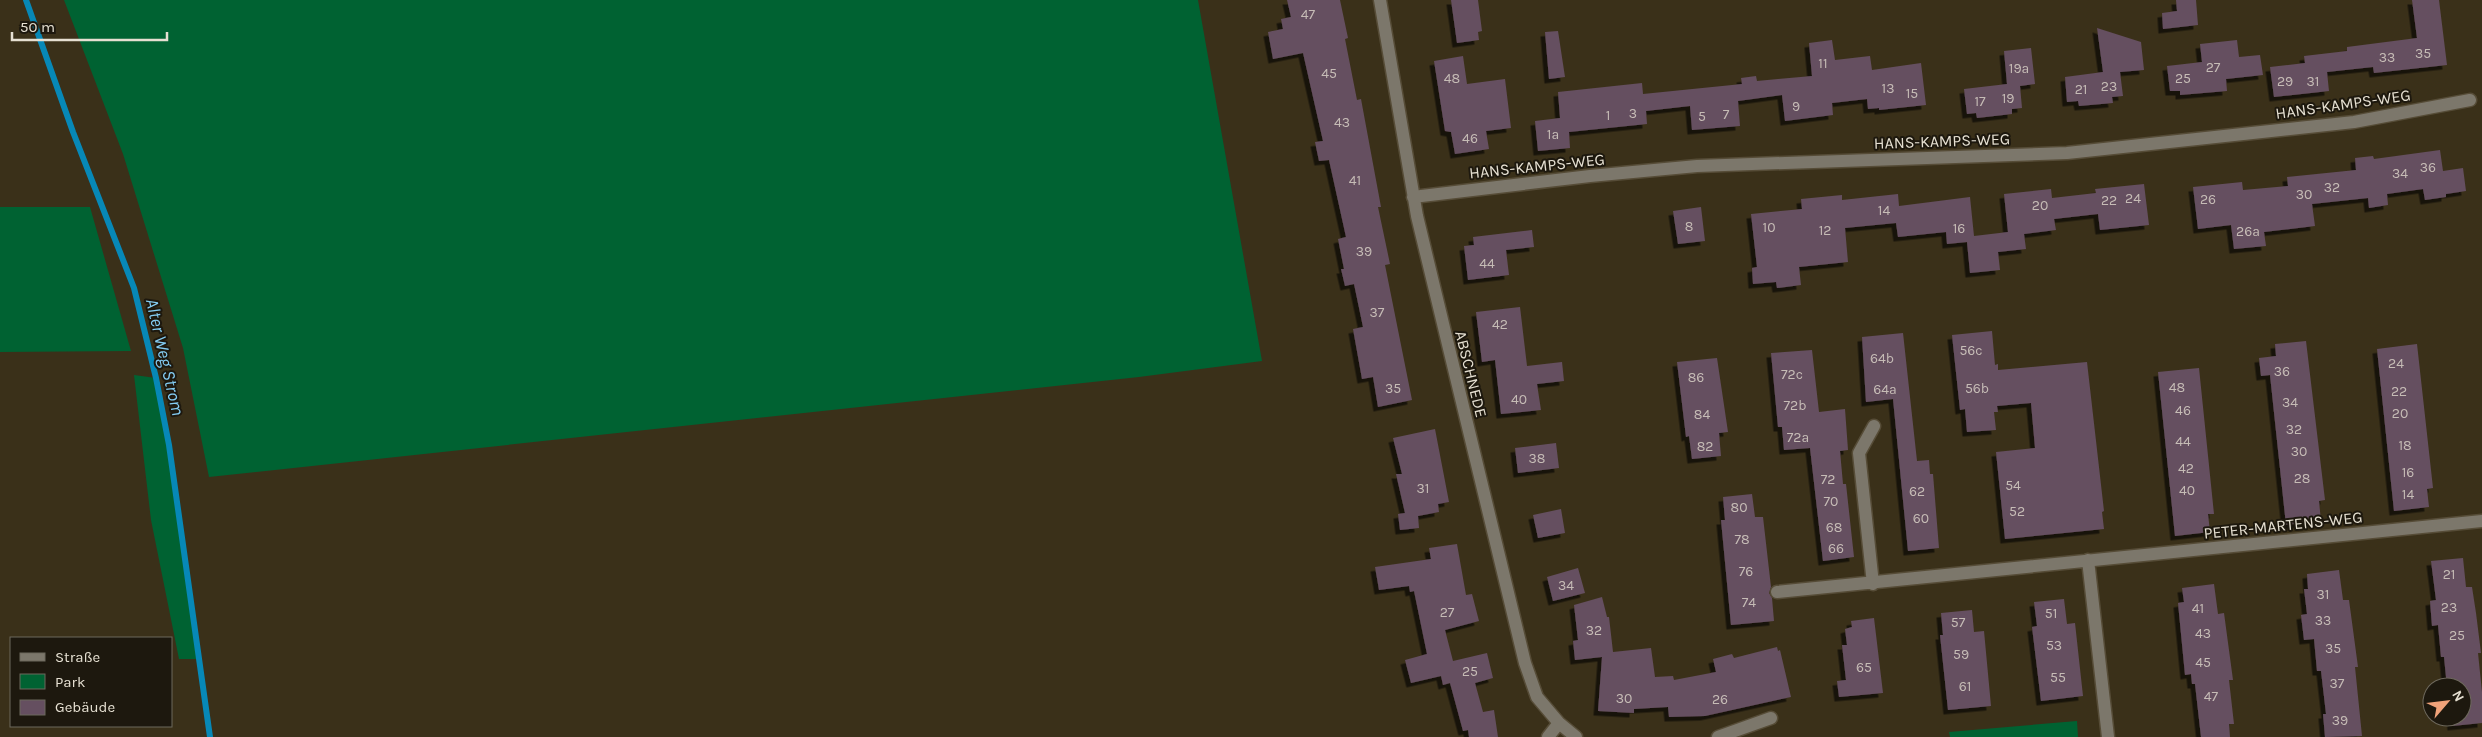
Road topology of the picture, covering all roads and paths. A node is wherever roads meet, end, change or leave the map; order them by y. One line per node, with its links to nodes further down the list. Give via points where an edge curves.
1 (1380, 0): 3 (street, ABSCHNEDE)
2 (2470, 100): 3 (street, HANS-KAMPS-WEG, via 2354,122 2068,152 1697,166)
3 (1413, 197): 10 (street, ABSCHNEDE, via 1525,663 1537,697)
4 (1874, 426): 7 (street, via 1859,453)
5 (2482, 521): 6 (street, PETER-MARTENS-WEG)
6 (2088, 560): 7 (street, PETER-MARTENS-WEG); 14 (street)
7 (1873, 584): 8 (street, PETER-MARTENS-WEG)
8 (1777, 592)
9 (1772, 718): 13 (street)
10 (1558, 722): 11 (street); 12 (street, ABSCHNEDE)
11 (1548, 737)
12 (1576, 737)
13 (1718, 737)
14 (2108, 737)

